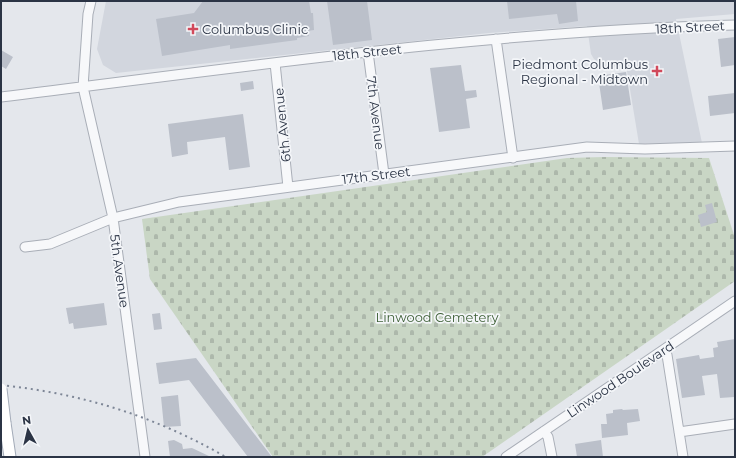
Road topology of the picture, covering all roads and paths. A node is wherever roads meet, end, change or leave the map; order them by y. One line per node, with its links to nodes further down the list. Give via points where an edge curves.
1 (91, 1): 6 (street, 5th Avenue)
2 (735, 25): 3 (street, 18th Street)
3 (496, 39): 4 (street, 18th Street); 9 (street)
4 (368, 52): 5 (street, 18th Street); 10 (street, 7th Avenue)
5 (275, 63): 6 (street, 18th Street); 11 (street, 6th Avenue)
6 (83, 87): 7 (street, 18th Street); 12 (street, 5th Avenue)
7 (1, 98)
8 (735, 146): 9 (street, 17th Street, via 645,149 586,147)
9 (512, 158): 10 (street, 17th Street)
10 (384, 174): 11 (street, 17th Street)
11 (288, 187): 12 (street, 17th Street, via 179,202)
12 (113, 218): 13 (street, 17th Street, via 50,244); 21 (street, 5th Avenue)
13 (25, 247)
14 (735, 301): 15 (street, Linwood Boulevard)
15 (663, 350): 18 (street, Linwood Boulevard); 19 (street, via 667,355)
16 (1, 389): 20 (main road, bridge)
17 (735, 424): 19 (street)
18 (544, 431): 22 (street, Linwood Boulevard); 23 (street, via 548,437)
19 (679, 432): 24 (street)
20 (10, 457)
21 (146, 457)
22 (506, 457)
23 (552, 457)
24 (683, 457)

